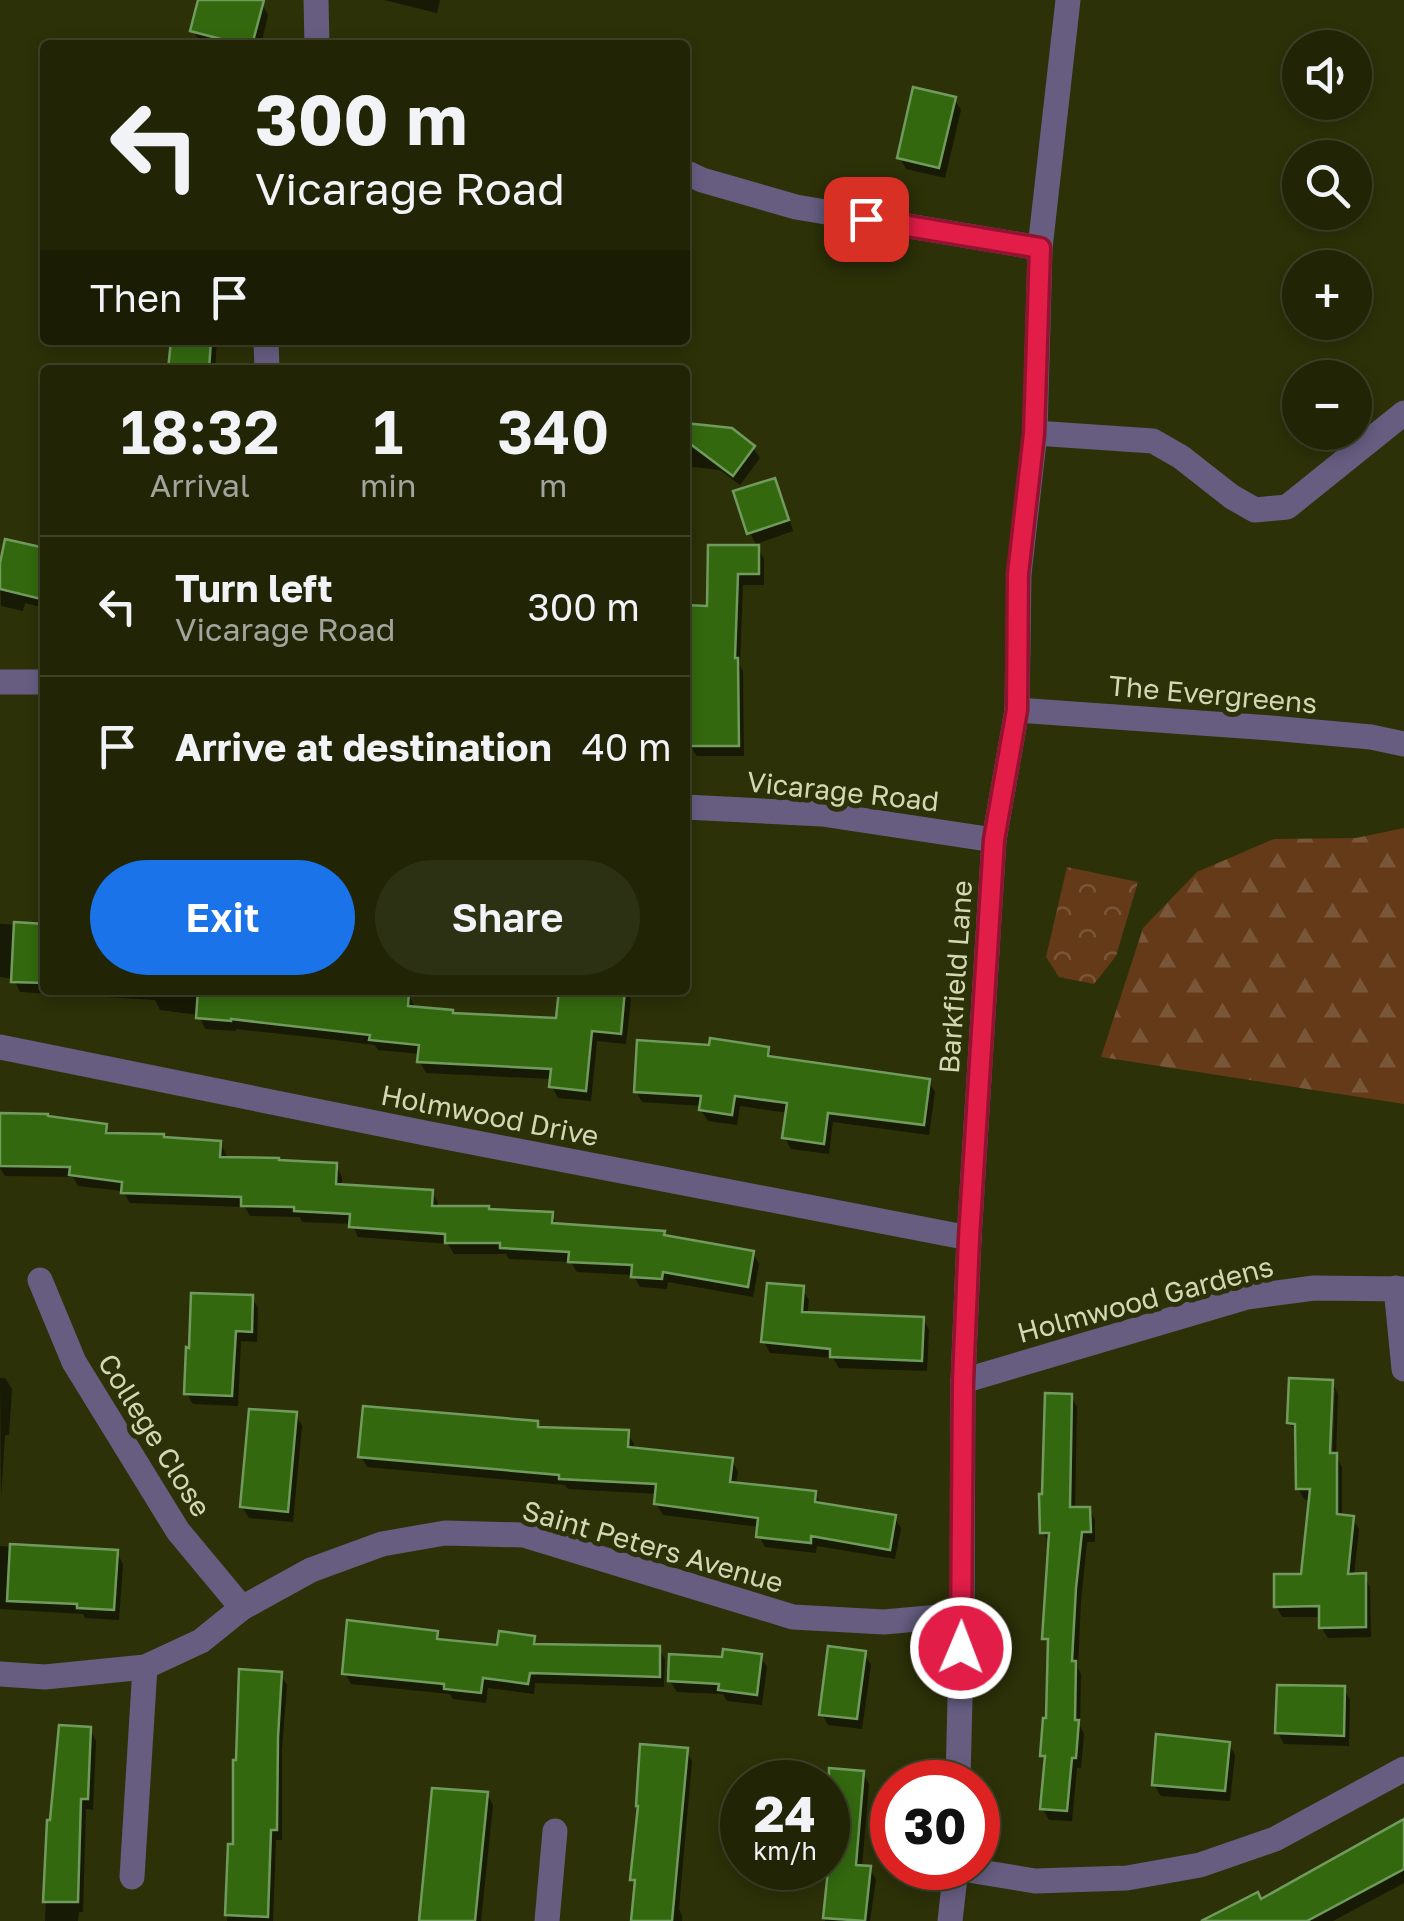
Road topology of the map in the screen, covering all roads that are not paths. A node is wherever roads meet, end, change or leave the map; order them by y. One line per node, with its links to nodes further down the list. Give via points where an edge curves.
1 (316, 0): 3 (street)
2 (1068, 0): 5 (street, Barkfield Lane)
3 (318, 40)
4 (690, 174): 5 (street, via 796,207)
5 (1040, 248): 7 (street, Barkfield Lane)
6 (1404, 413): 7 (street, via 1287,507 1255,510 1153,441)
7 (1034, 434): 10 (street, Barkfield Lane, via 1018,574)
8 (0, 682): 9 (street)
9 (40, 682)
10 (1017, 710): 11 (street, The Evergreens); 13 (street, Barkfield Lane)
11 (1404, 744)
12 (690, 806): 13 (street, Vicarage Road, via 822,814)
13 (994, 840): 15 (street, Barkfield Lane)
14 (0, 1047): 15 (street, Holmwood Drive)
15 (969, 1238): 19 (street, Barkfield Lane)
16 (40, 1280): 20 (street, College Close, via 74,1362 178,1532)
17 (1400, 1288): 18 (street); 19 (street, Holmwood Gardens, via 1247,1296)
18 (1404, 1369)
19 (963, 1381): 21 (street, Barkfield Lane)
20 (242, 1608): 21 (street, Saint Peters Avenue, via 311,1570 382,1544 445,1533 524,1535 792,1617 884,1622); 22 (street, Saint Peters Avenue, via 201,1641)
21 (962, 1615): 24 (street, Barkfield Lane)
22 (145, 1666): 23 (street, Saint Peters Avenue, via 45,1677); 28 (street)
23 (0, 1674)
24 (959, 1760)
25 (1404, 1769): 27 (street, via 1275,1839 1200,1864 1127,1878)
26 (555, 1831): 30 (street)
27 (1000, 1875)
28 (132, 1876)
29 (954, 1890): 31 (street)
30 (547, 1921)
31 (950, 1921)

